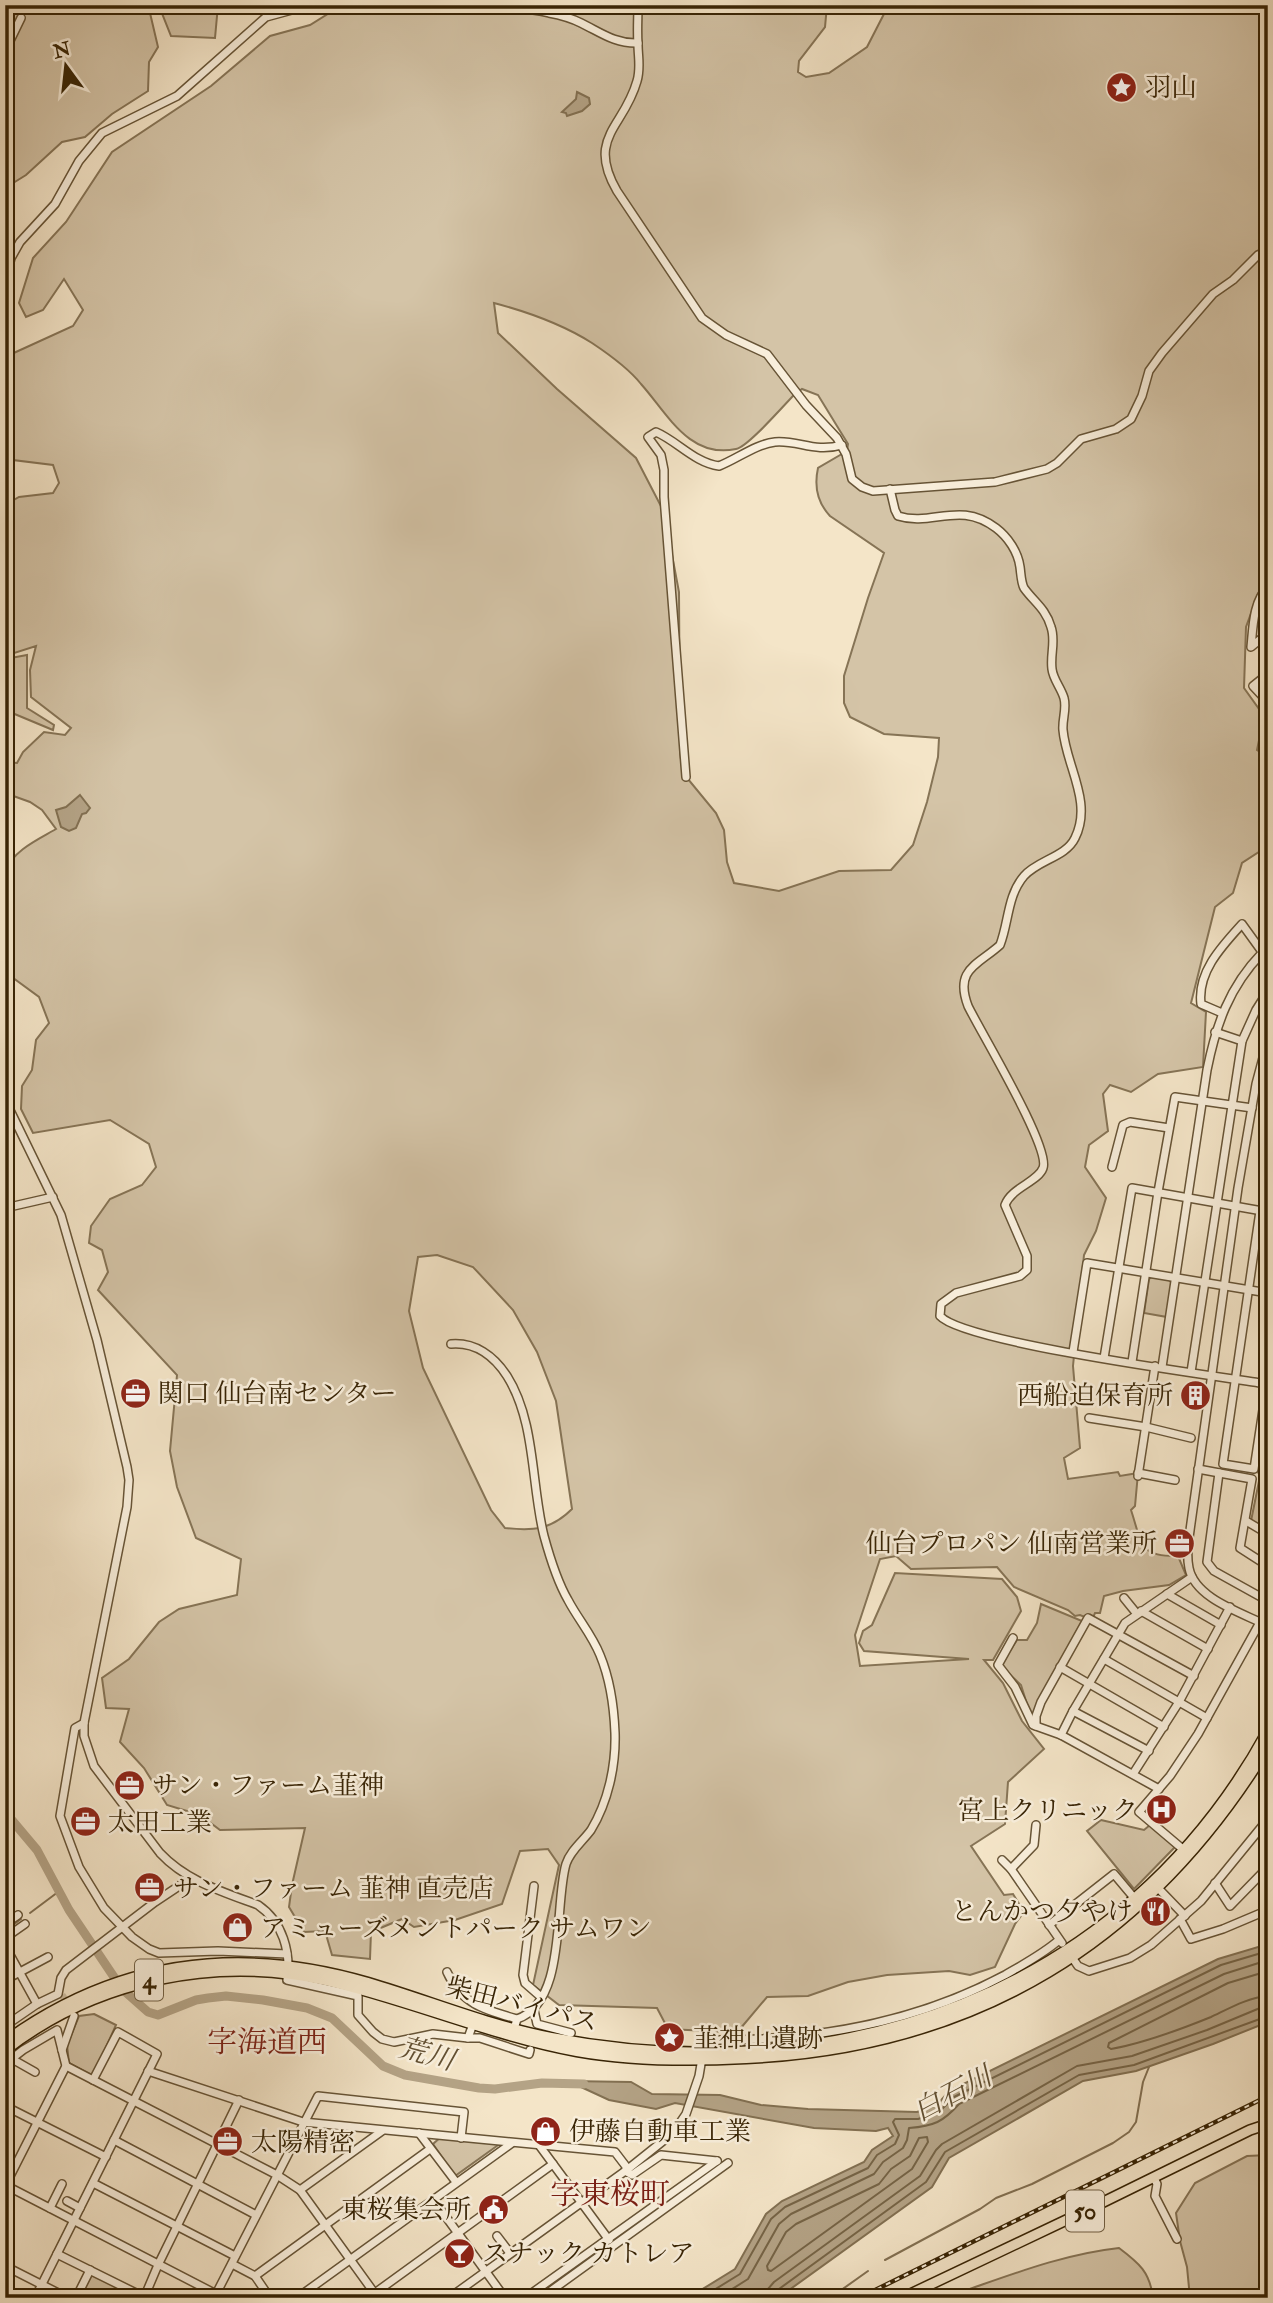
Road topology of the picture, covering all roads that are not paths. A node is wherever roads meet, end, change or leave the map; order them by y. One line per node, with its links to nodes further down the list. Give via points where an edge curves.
1 (310, 5): 8 (street, via 265,17 177,96 102,133 79,161 55,204 20,242)
2 (478, 5): 5 (street, via 550,13 603,36)
3 (638, 5): 5 (street)
4 (21, 18): 6 (street)
5 (638, 43): 9 (street, via 638,80 605,147 606,171 702,318 767,354)
6 (5, 51)
7 (1268, 251): 10 (street, via 1213,294 1171,342 1149,371 1131,419 1116,429 1081,439 1052,466 1031,474 995,482)
8 (5, 281)
9 (842, 445): 10 (street, via 858,484 873,491); 15 (street, via 765,444 719,466 656,432 648,437 661,455 664,470)
10 (890, 489): 45 (street, via 898,516 968,515 999,530 1014,548 1024,586 1052,629 1052,672 1064,699 1064,737 1080,802 1077,831 1065,850 1025,875 1009,905 1000,945 969,969 964,991 1032,1128 1044,1163 1005,1205 1028,1266 1020,1276 956,1293 939,1309 946,1321 973,1331)
11 (1268, 587): 12 (street, via 1258,603 1251,647)
12 (1268, 633)
13 (1268, 674): 14 (street, via 1253,686)
14 (1268, 702)
15 (686, 777)
16 (1262, 953): 17 (street); 19 (street, via 1241,978); 19 (street, via 1242,924 1221,947 1205,976 1200,998 1201,1004)
17 (1268, 960)
18 (1268, 991): 22 (street)
19 (1222, 1013): 20 (street)
20 (1215, 1032): 22 (street); 25 (street)
21 (1268, 1039): 23 (street)
22 (1242, 1041): 26 (street)
23 (1264, 1067): 27 (street)
24 (5, 1100): 31 (street)
25 (1203, 1100): 26 (street); 28 (street, via 1175,1097); 32 (street)
26 (1232, 1104): 27 (street); 33 (street)
27 (1252, 1108): 34 (street)
28 (1169, 1128): 29 (street, via 1123,1125); 30 (street)
29 (1112, 1167)
30 (1158, 1192): 32 (street); 37 (street, via 1132,1188); 38 (street)
31 (54, 1197): 35 (street); 83 (street, via 97,1340 129,1480)
32 (1188, 1198): 33 (street); 39 (street)
33 (1216, 1203): 34 (street); 40 (street)
34 (1235, 1207): 36 (street); 41 (street)
35 (5, 1208)
36 (1264, 1212): 42 (street)
37 (1118, 1269): 38 (street); 45 (street, via 1087,1263); 46 (street)
38 (1147, 1274): 39 (street); 47 (street)
39 (1175, 1279): 40 (street); 48 (street)
40 (1204, 1284): 41 (street); 49 (street)
41 (1225, 1287): 42 (street); 50 (street)
42 (1248, 1290): 43 (street); 51 (street)
43 (1268, 1293)
44 (451, 1344): 123 (street, via 466,1343 485,1352 520,1401 551,1559 567,1598 602,1658 614,1713 609,1787 592,1828 565,1867 556,1949)
45 (1073, 1352): 46 (street)
46 (1104, 1358): 47 (street)
47 (1132, 1362): 48 (street)
48 (1158, 1367): 49 (street); 54 (street)
49 (1191, 1372): 50 (street)
50 (1211, 1375): 51 (street); 57 (street)
51 (1234, 1379): 52 (street); 52 (street, via 1223,1464 1254,1469)
52 (1267, 1380)
53 (1089, 1418): 54 (street)
54 (1146, 1427): 55 (street); 60 (street, via 1138,1475)
55 (1191, 1437)
56 (1268, 1446): 58 (street, via 1262,1471)
57 (1198, 1469): 59 (street); 64 (street, via 1188,1550)
58 (1268, 1472)
59 (1219, 1473): 61 (street, via 1252,1479); 67 (street, via 1207,1562 1214,1571)
60 (1175, 1480)
61 (1246, 1521): 62 (street); 63 (street, via 1240,1548)
62 (1268, 1534)
63 (1268, 1566)
64 (1192, 1577): 65 (street); 68 (street, via 1205,1593)
65 (1167, 1594): 70 (street); 71 (street)
66 (1124, 1598): 70 (street)
67 (1268, 1601)
68 (1230, 1607): 71 (street); 72 (street)
69 (1268, 1608): 72 (street)
70 (1139, 1612): 73 (street); 75 (street)
71 (1221, 1625): 75 (street)
72 (1264, 1625): 82 (street)
73 (1116, 1634): 76 (street); 77 (street, via 1088,1618); 78 (street)
74 (1013, 1638): 84 (street, via 998,1665)
75 (1208, 1649): 78 (street)
76 (1104, 1659): 79 (street); 80 (street)
77 (1060, 1667): 79 (street); 84 (street, via 1038,1711)
78 (1194, 1676): 80 (street)
79 (1089, 1684): 81 (street); 85 (street)
80 (1179, 1702): 82 (street); 85 (street)
81 (1073, 1711): 87 (street); 89 (street)
82 (1207, 1718): 91 (street)
83 (83, 1723): 99 (street, via 94,1766 160,1853); 112 (street, via 75,1728 60,1816 89,1886)
84 (1037, 1727): 87 (street)
85 (1164, 1727): 89 (street)
86 (1268, 1731): 95 (highway, 柴田バイパス / 4, via 1234,1788)
87 (1061, 1735): 90 (street)
88 (1268, 1746): 102 (highway, 柴田バイパス / 4, via 1208,1835)
89 (1149, 1751): 90 (street)
90 (1133, 1774): 91 (street)
91 (1159, 1789): 95 (street, via 1139,1812)
92 (1268, 1819): 94 (street)
93 (1036, 1825): 98 (street, via 1034,1845)
94 (1265, 1829): 100 (street)
95 (1185, 1851): 103 (highway, 柴田バイパス / 4)
96 (1002, 1860): 98 (street)
97 (1268, 1867): 104 (street)
98 (1011, 1869): 111 (street)
99 (191, 1878): 112 (street); 118 (street, via 267,1911 282,1932)
100 (1215, 1883): 104 (street); 107 (street)
101 (534, 1886): 123 (street, via 523,1975)
102 (1158, 1888): 107 (street); 116 (highway, 柴田バイパス / 4, via 1124,1919)
103 (1135, 1899): 111 (street, via 1114,1874); 116 (highway, 柴田バイパス / 4)
104 (1230, 1906): 110 (street)
105 (1268, 1910): 110 (street)
106 (18, 1915): 108 (street)
107 (1183, 1918): 110 (street, via 1191,1939); 116 (street, via 1140,1953 1115,1964 1086,1971)
108 (5, 1924)
109 (25, 1924): 113 (street)
110 (1235, 1924)
111 (1049, 1925): 114 (street)
112 (123, 1927): 118 (street, via 159,1953 244,1951); 124 (street, via 66,1970 60,1994)
113 (5, 1938)
114 (1059, 1940): 116 (street); 135 (street, via 985,1985 922,2010 833,2032 713,2041)
115 (5, 1946): 119 (street)
116 (1070, 1954): 135 (highway, 柴田バイパス / 4, via 1004,1996 889,2038 804,2053)
117 (48, 1957): 119 (street)
118 (288, 1964): 122 (highway, 柴田バイパス / 4, via 150,1980); 122 (highway, 柴田バイパス / 4, via 191,1965 141,1975); 127 (highway, 柴田バイパス / 4); 128 (highway, 柴田バイパス / 4); 131 (street, via 287,1980 358,1996 358,2015 382,2039 394,2042 433,2034)
119 (20, 1972): 121 (street); 124 (street)
120 (447, 1972): 128 (street, via 461,1996)
121 (5, 1980)
122 (91, 1996): 132 (highway, 柴田バイパス / 4, via 55,2009); 136 (highway, 柴田バイパス / 4, via 58,2015)
123 (541, 1997): 125 (street)
124 (37, 2004): 129 (street)
125 (534, 2010): 128 (street); 130 (street, via 537,2024)
126 (74, 2016): 134 (street)
127 (473, 2024): 131 (street); 135 (highway, 柴田バイパス / 4, via 583,2052 650,2059)
128 (515, 2024): 135 (highway, 柴田バイパス / 4, via 580,2044)
129 (5, 2026)
130 (571, 2033)
131 (468, 2038): 133 (street, via 529,2054)
132 (5, 2042)
133 (530, 2050)
134 (61, 2051): 136 (street, via 57,2030); 137 (street)
135 (703, 2056): 157 (street, via 677,2129)
136 (7, 2058): 139 (street)
137 (66, 2066): 140 (street); 144 (street)
138 (148, 2071): 140 (street, via 157,2054 118,2032); 141 (street); 142 (street)
139 (35, 2072)
140 (93, 2080): 141 (street)
141 (134, 2100): 150 (street); 152 (street)
142 (239, 2100): 145 (street); 152 (street)
143 (5, 2106): 144 (street)
144 (38, 2122): 155 (street); 163 (street)
145 (303, 2122): 147 (street); 149 (street, via 318,2096 464,2112); 158 (street)
146 (1268, 2123): 159 (main road, 50)
147 (383, 2130): 148 (street); 165 (street)
148 (419, 2133): 149 (street); 154 (street)
149 (461, 2138): 151 (street)
150 (114, 2140): 155 (street); 162 (street)
151 (512, 2143): 153 (street); 160 (street)
152 (218, 2144): 158 (street); 162 (street)
153 (539, 2145): 156 (street); 157 (street, via 615,2152)
154 (430, 2149): 160 (street); 174 (street)
155 (106, 2157): 161 (street)
156 (553, 2164): 169 (street); 176 (street)
157 (627, 2170): 166 (street, via 632,2175 661,2155 717,2161); 169 (street)
158 (276, 2175): 165 (street); 172 (street)
159 (1154, 2178): 179 (street, via 1155,2196); 204 (main road, 50)
160 (456, 2182): 167 (street)
161 (93, 2183): 171 (street); 175 (street)
162 (198, 2184): 172 (street); 175 (street)
163 (5, 2185): 170 (street)
164 (62, 2185): 170 (street)
165 (300, 2190): 174 (street)
166 (672, 2198): 178 (street); 180 (street)
167 (433, 2199): 176 (street); 183 (street)
168 (67, 2201): 171 (street)
169 (580, 2202): 178 (street); 181 (street)
170 (50, 2208): 173 (street)
171 (80, 2208): 173 (street)
172 (256, 2215): 184 (street)
173 (74, 2220): 182 (street); 185 (street)
174 (326, 2225): 183 (street); 189 (street)
175 (177, 2226): 184 (street); 185 (street)
176 (457, 2233): 188 (street); 193 (street)
177 (497, 2236): 181 (street)
178 (608, 2239): 180 (street); 202 (street)
179 (1177, 2239)
180 (613, 2246): 203 (street)
181 (510, 2253): 188 (street)
182 (57, 2254): 187 (street); 191 (street)
183 (350, 2259): 193 (street); 199 (street)
184 (234, 2260): 189 (street); 192 (street)
185 (158, 2265): 192 (street); 194 (street)
186 (8, 2267): 190 (street); 191 (street)
187 (90, 2270): 194 (street); 197 (street)
188 (486, 2271): 200 (street); 201 (street)
189 (255, 2276): 198 (street)
190 (5, 2278)
191 (41, 2285): 195 (street); 196 (street)
192 (216, 2296)
193 (374, 2296)
194 (144, 2297)
195 (35, 2298)
196 (68, 2298)
197 (76, 2298)
198 (270, 2298)
199 (297, 2298)
200 (449, 2298)
201 (505, 2298)
202 (525, 2298)
203 (541, 2298)
204 (902, 2298)

